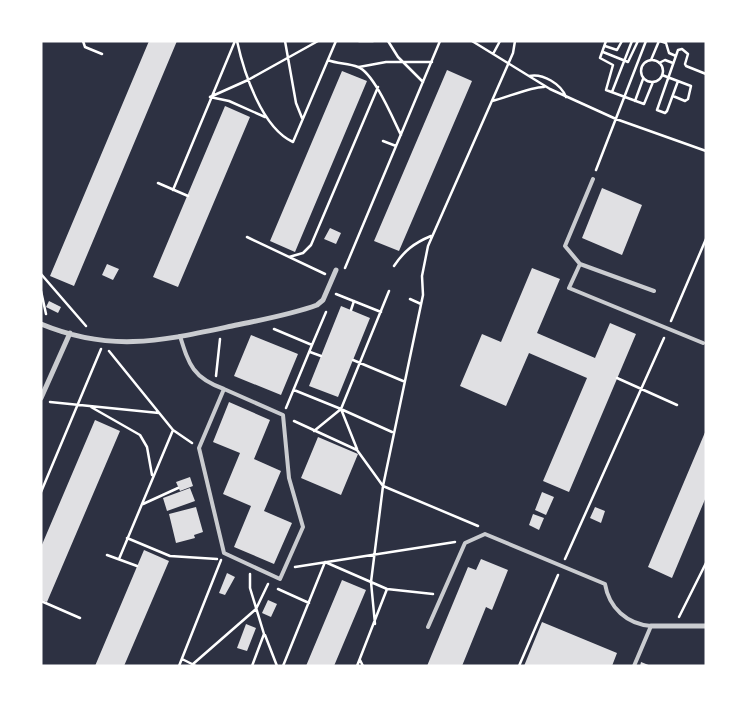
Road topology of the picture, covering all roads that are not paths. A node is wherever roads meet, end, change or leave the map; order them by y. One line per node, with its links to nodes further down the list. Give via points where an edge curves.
1 (592, 179): 2 (lane, via 565,246)
2 (580, 264): 4 (lane); 8 (lane, via 569,288)
3 (336, 270): 7 (street, via 323,300 317,305)
4 (654, 291)
5 (41, 324): 6 (street)
6 (70, 333): 7 (street, via 104,341 141,342); 10 (street)
7 (180, 336): 9 (lane, via 197,375)
8 (703, 343)
9 (224, 389): 9 (lane, via 199,448 224,552 280,579 303,527 289,478 283,415)
10 (41, 400)
11 (651, 626): 12 (street); 13 (lane, via 635,622 618,612 609,599 605,584 486,534 465,543); 14 (lane)
12 (706, 626)
13 (428, 627)
14 (634, 666)

